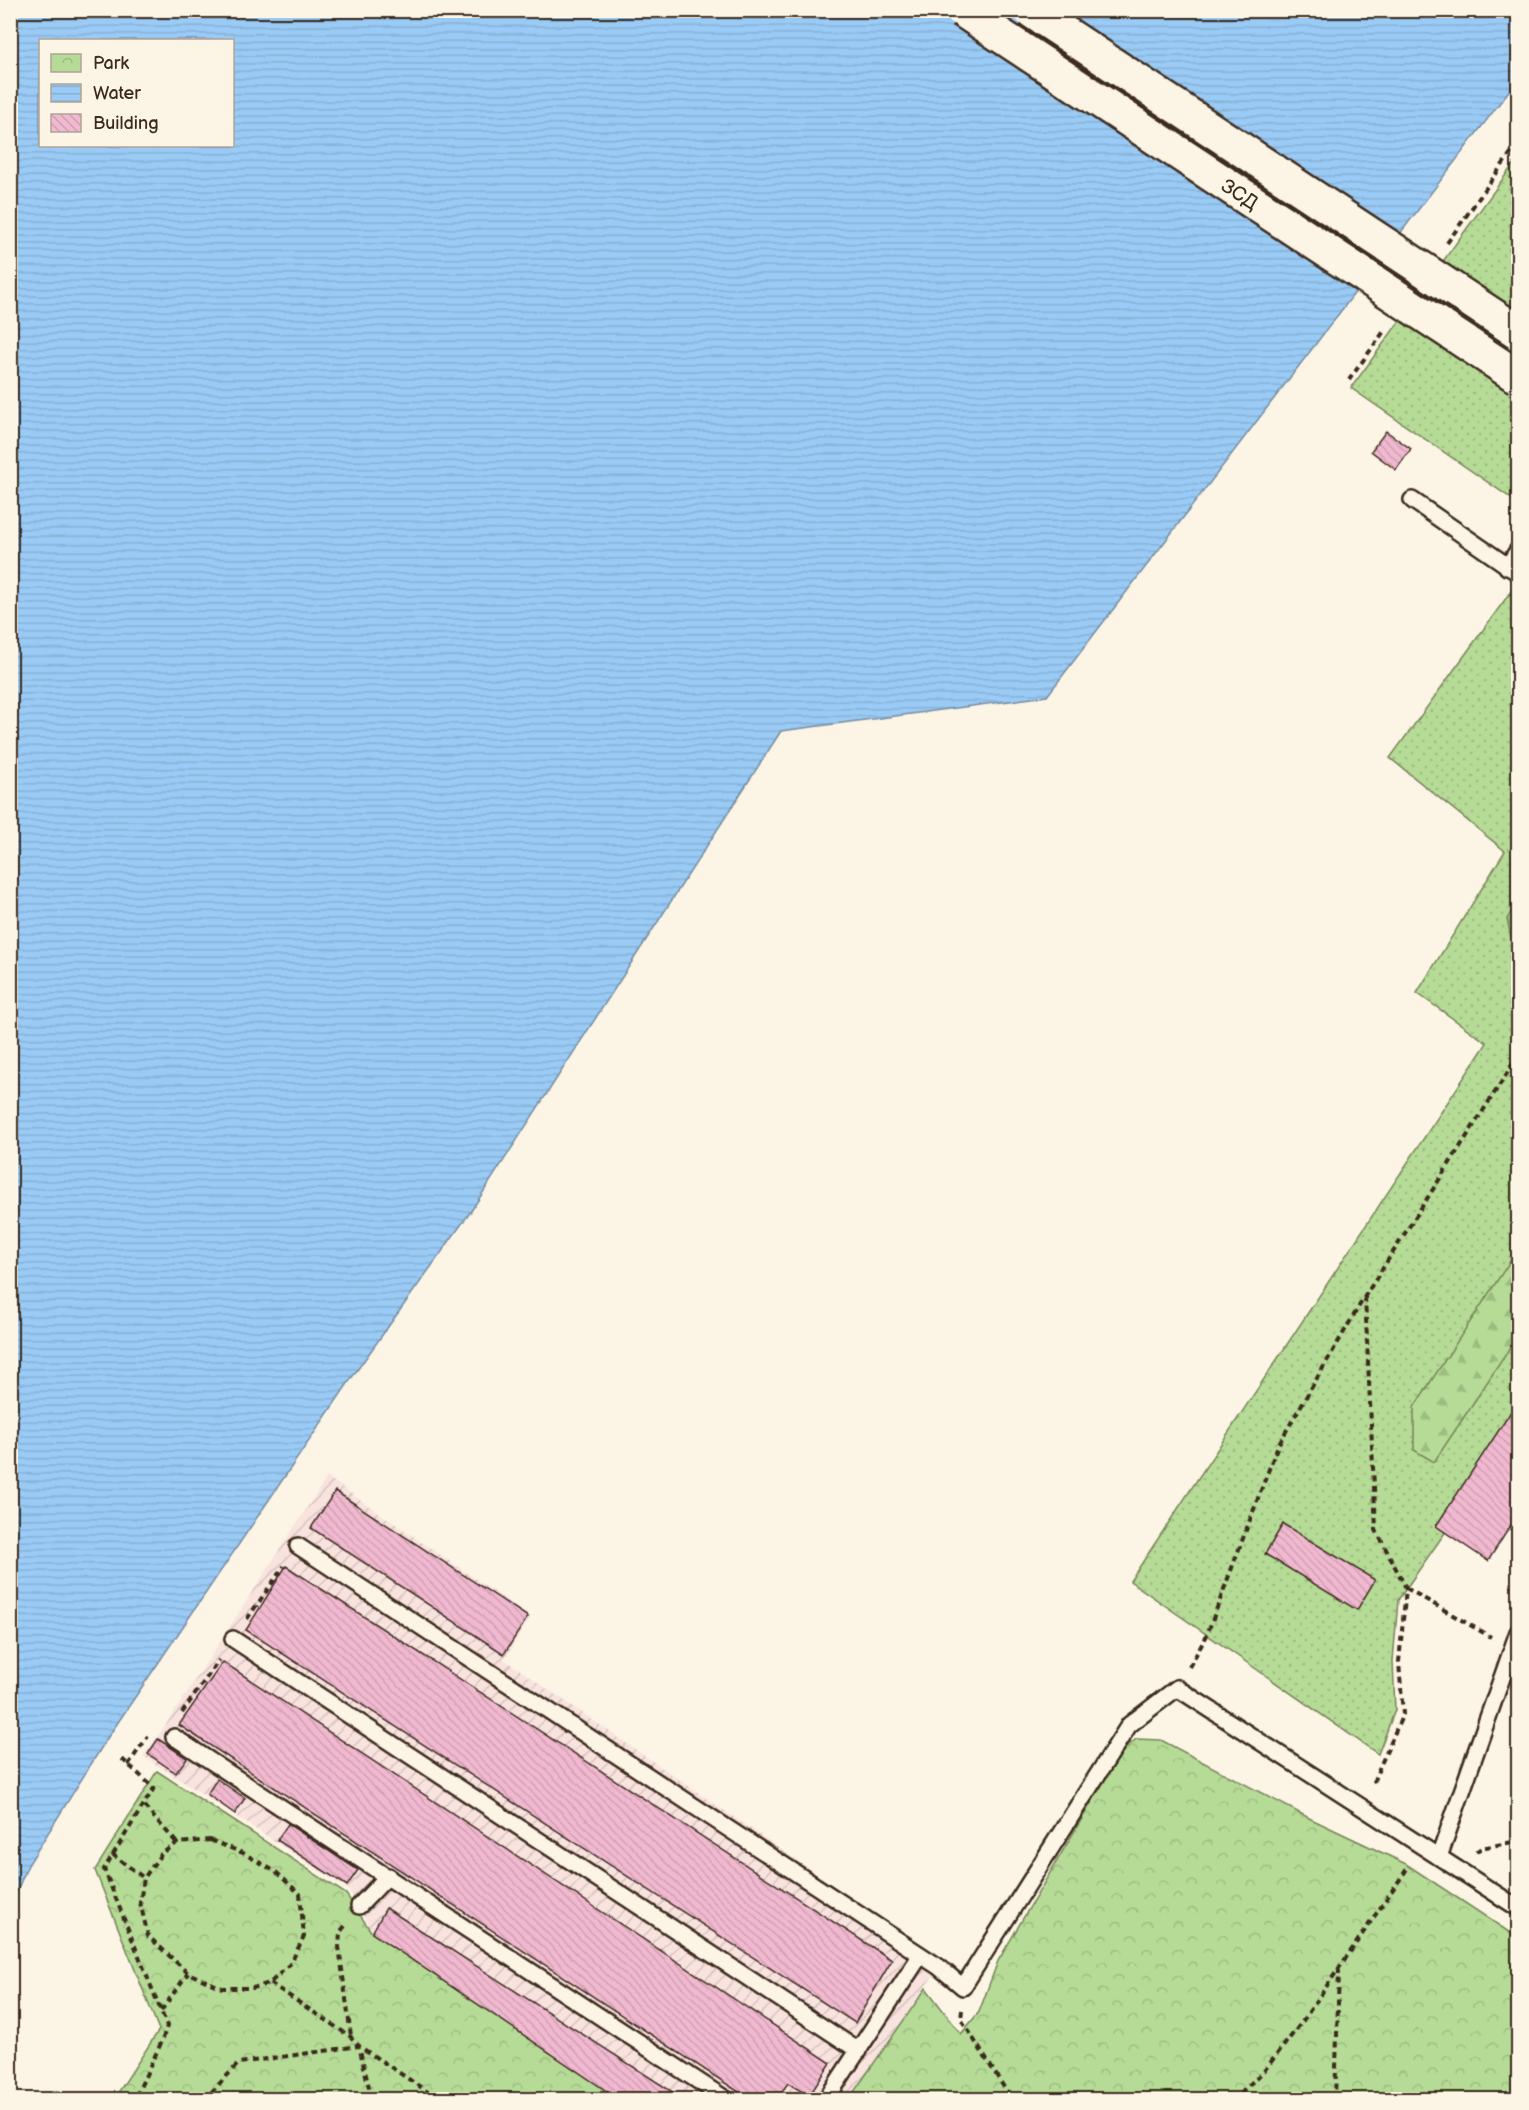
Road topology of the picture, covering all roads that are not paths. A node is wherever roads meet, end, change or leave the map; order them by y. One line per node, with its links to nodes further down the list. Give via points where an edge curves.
1 (962, 10): 4 (highway, ЗСД, bridge)
2 (1030, 10): 3 (highway, ЗСД, bridge)
3 (1518, 332)
4 (1518, 377)
5 (1412, 500): 7 (lane)
6 (1518, 550): 7 (lane)
7 (1513, 570)
8 (298, 1546): 16 (lane)
9 (1518, 1632): 12 (lane)
10 (233, 1639): 17 (lane)
11 (174, 1737): 13 (lane)
12 (1439, 1857): 14 (lane); 16 (lane, via 1177,1688 1129,1725 963,1987)
13 (388, 1876): 15 (lane); 18 (lane)
14 (1518, 1908)
15 (356, 1912)
16 (920, 1956): 17 (lane)
17 (859, 2051): 19 (lane)
18 (727, 2100)
19 (824, 2100)

